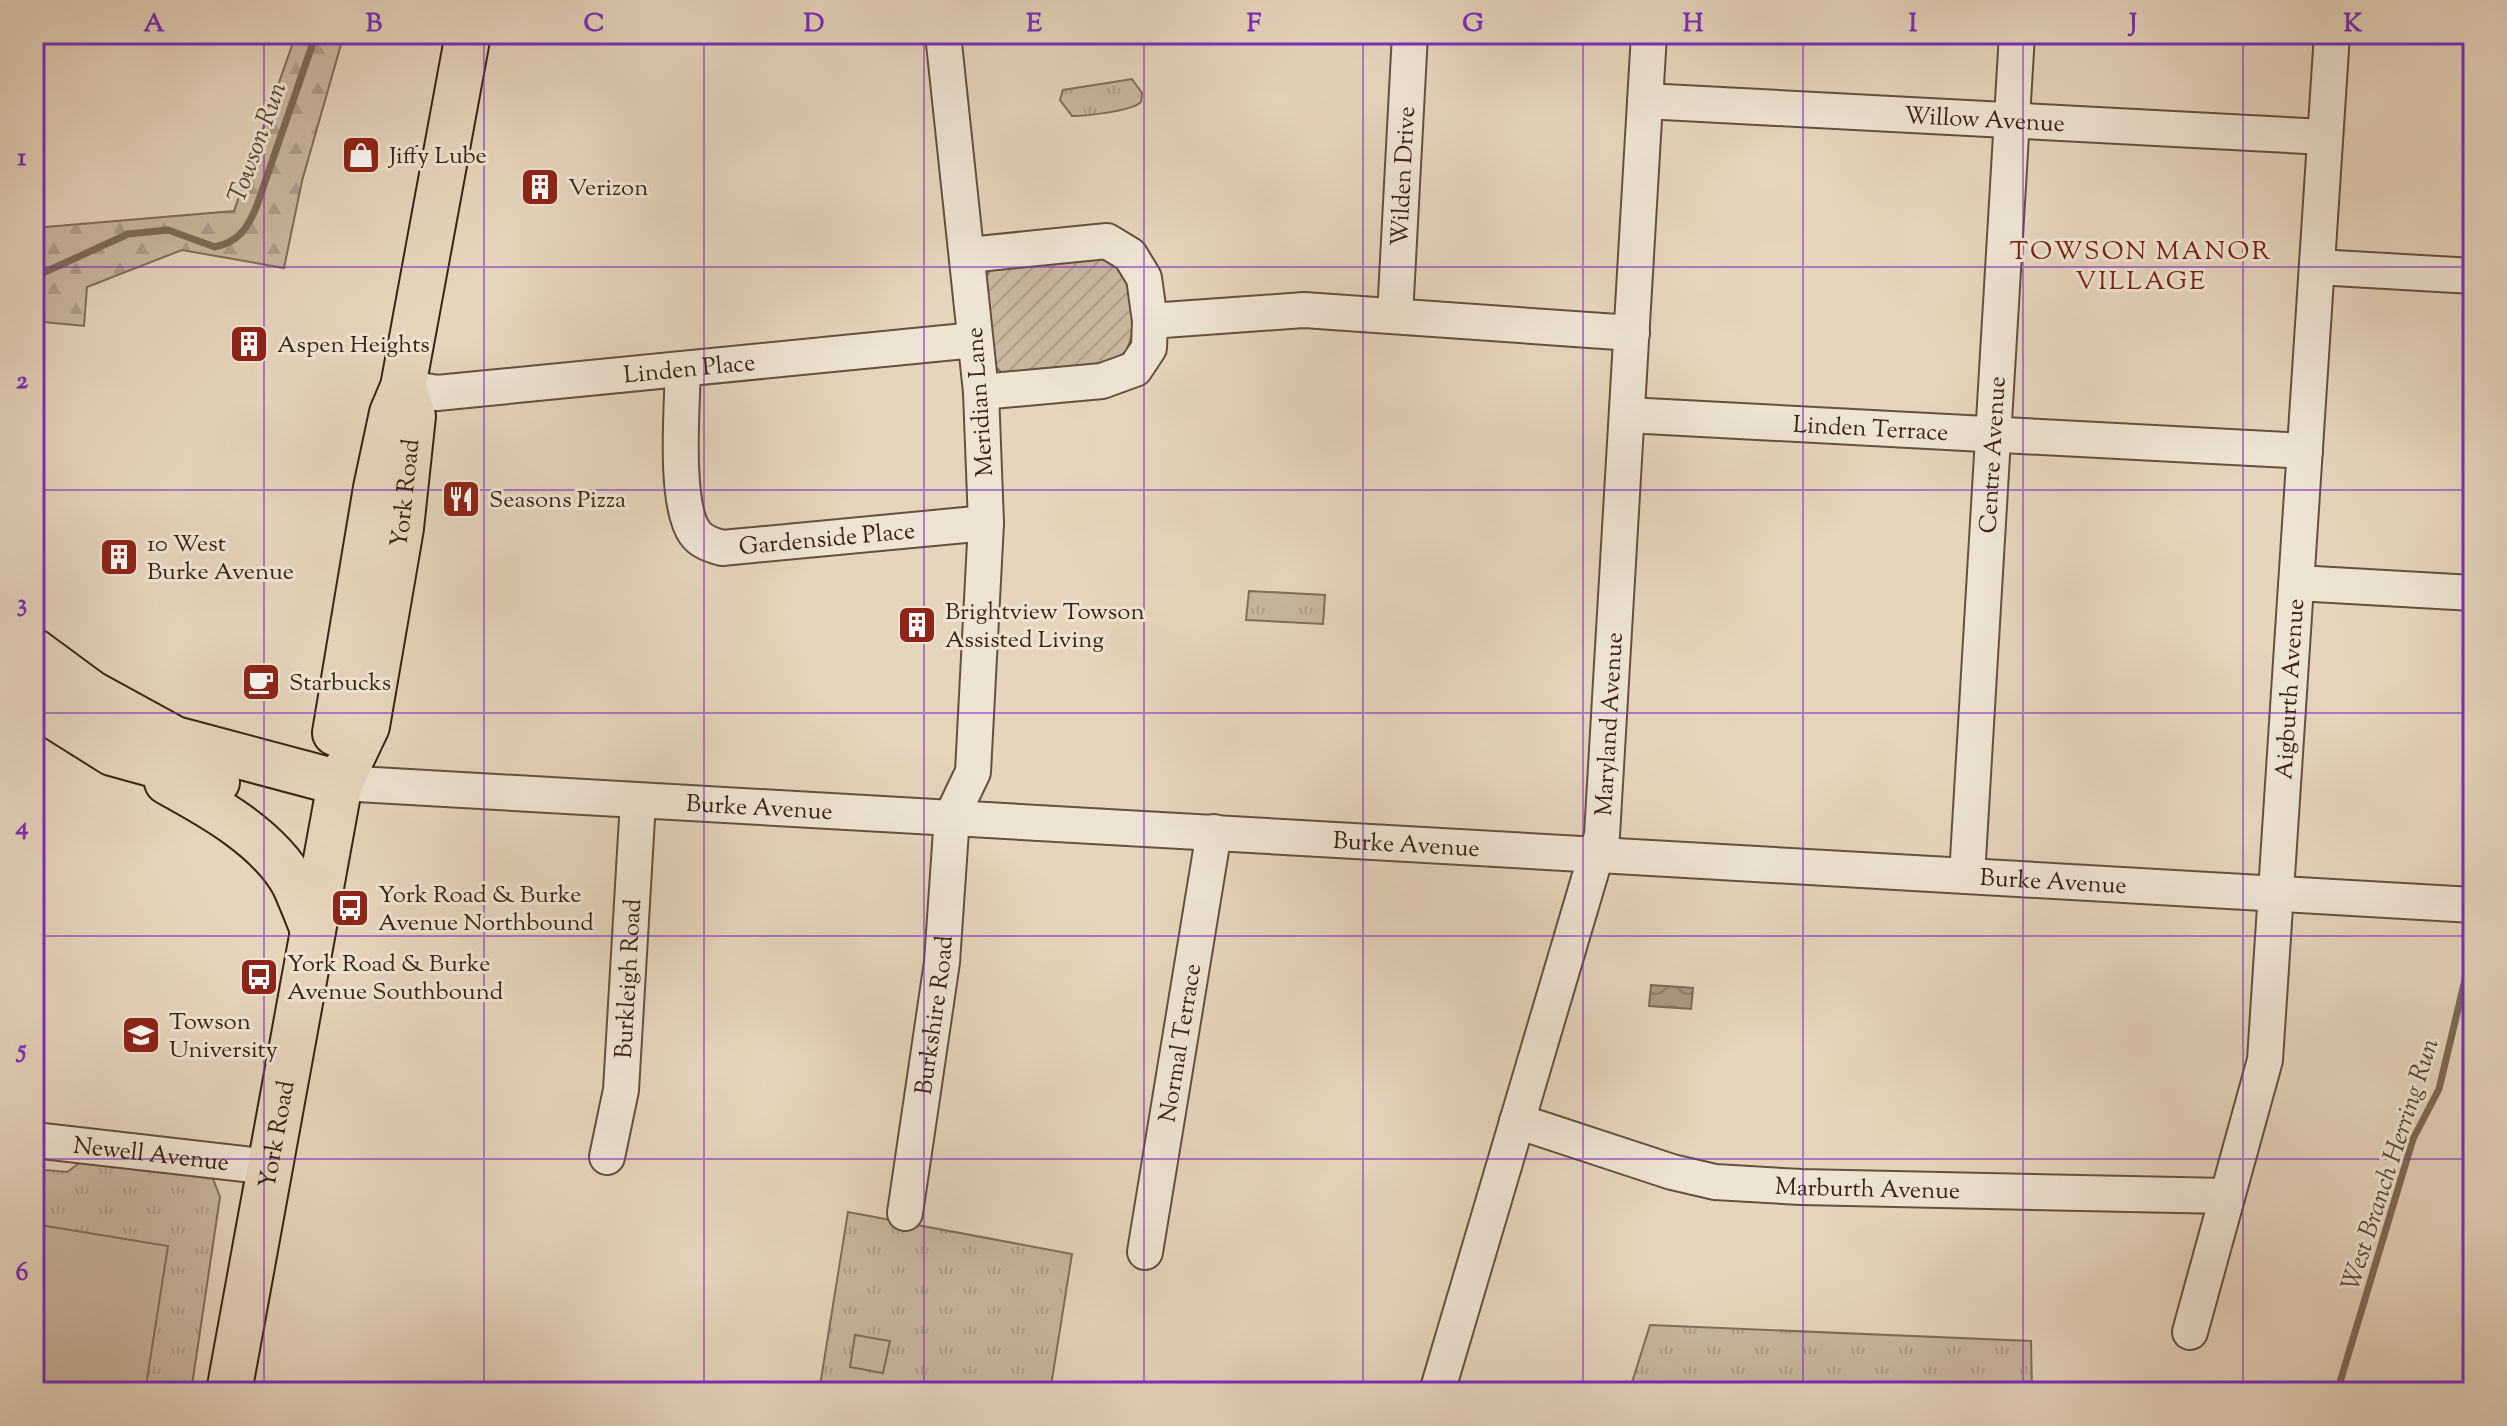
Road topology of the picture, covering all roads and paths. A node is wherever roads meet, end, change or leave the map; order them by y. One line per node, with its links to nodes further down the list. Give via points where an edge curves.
1 (468, 34): 18 (main road, York Road)
2 (943, 34): 10 (street, Meridian Lane)
3 (1410, 34): 13 (street, Wilden Drive)
4 (1649, 34): 7 (street, Maryland Avenue)
5 (2017, 34): 8 (street, Centre Avenue)
6 (2332, 34): 9 (street, Aigburth Avenue)
7 (1645, 101): 8 (street, Willow Avenue); 15 (street, Maryland Avenue)
8 (2012, 121): 9 (street, Willow Avenue); 21 (street, Centre Avenue)
9 (2325, 137): 11 (street, Aigburth Avenue)
10 (968, 255): 14 (street, via 1107,241 1130,255 1144,278); 16 (street, Meridian Lane)
11 (2317, 267): 12 (street); 22 (street, Aigburth Avenue)
12 (2473, 276)
13 (1395, 316): 14 (street, via 1304,310); 15 (street)
14 (1150, 321): 19 (street, via 1149,348 1135,369 1102,381)
15 (1632, 333): 20 (street, Maryland Avenue)
16 (975, 340): 17 (street, Linden Place); 19 (street, Meridian Lane)
17 (683, 370): 18 (street, Linden Place, via 437,393); 23 (street, Gardenside Place, via 682,461 688,519 694,532 711,545)
18 (403, 387): 30 (main road, York Road, via 413,416 401,528 367,726)
19 (981, 392): 23 (street, Meridian Lane)
20 (1627, 415): 21 (street, Linden Terrace); 35 (street, Maryland Avenue, via 1602,835)
21 (1993, 434): 22 (street, Linden Terrace); 36 (street, Centre Avenue)
22 (2305, 451): 24 (street, Aigburth Avenue)
23 (986, 523): 29 (street, Meridian Lane)
24 (2297, 583): 25 (street); 37 (street, Aigburth Avenue)
25 (2473, 593)
26 (34, 651): 30 (main road, Burke Avenue, via 91,693 175,739)
27 (34, 704): 28 (main road, Burke Avenue)
28 (112, 753): 30 (main road, Burke Avenue, via 284,796); 39 (main road, via 209,806 248,834 293,882)
29 (973, 772): 32 (street, Meridian Lane); 33 (street, Meridian Lane)
30 (340, 783): 31 (street, Burke Avenue); 39 (main road, York Road)
31 (638, 801): 32 (street, Burke Avenue); 42 (street, Burkleigh Road, via 621,1090)
32 (952, 816): 33 (street, Burke Avenue); 45 (street, Burkshire Road, via 942,962)
33 (993, 819): 34 (street, Burke Avenue)
34 (1214, 832): 35 (street, Burke Avenue); 46 (street, Normal Terrace)
35 (1596, 854): 36 (street, Burke Avenue); 40 (street, Maryland Avenue)
36 (1967, 876): 37 (street, Burke Avenue)
37 (2276, 894): 38 (street, Burke Avenue); 44 (street, Aigburth Avenue, via 2265,1060)
38 (2473, 905)
39 (313, 930): 43 (main road, York Road)
40 (1517, 1121): 44 (street, Marburth Avenue, via 1715,1182); 49 (street, Maryland Avenue)
41 (34, 1140): 43 (street, Newell Avenue)
42 (607, 1157)
43 (270, 1167): 48 (main road, York Road)
44 (2227, 1196): 47 (street, Aigburth Avenue)
45 (905, 1213)
46 (1145, 1252)
47 (2190, 1332)
48 (229, 1392)
49 (1437, 1392)

